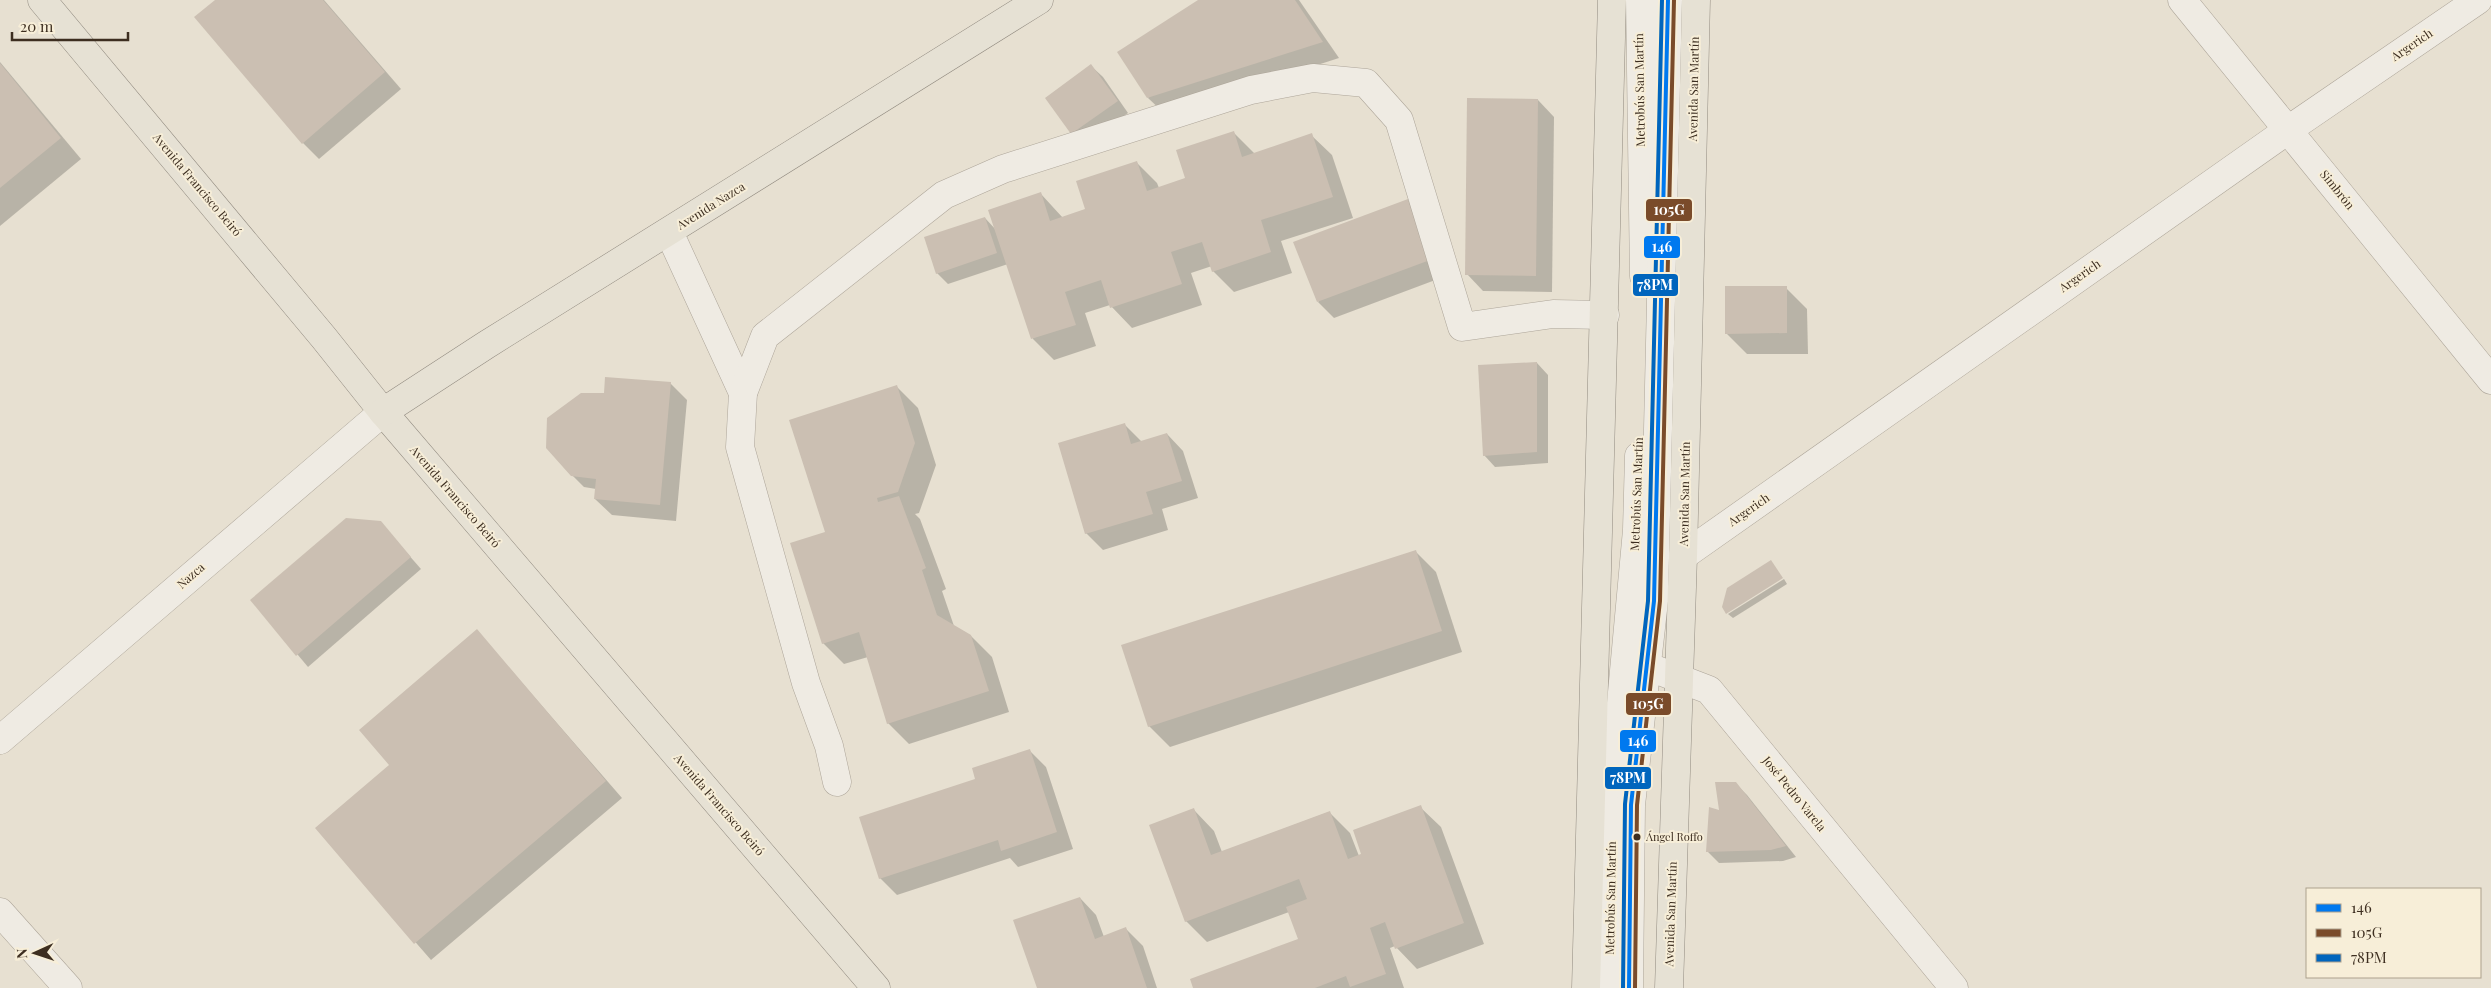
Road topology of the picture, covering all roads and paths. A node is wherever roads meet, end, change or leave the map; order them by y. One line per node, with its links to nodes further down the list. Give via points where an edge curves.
1 (42, 0): 14 (main road, Avenida Francisco Beiró)
2 (1039, 0): 10 (main road, Avenida Nazca)
3 (1612, 0): 11 (main road)
4 (1640, 0): 17 (street, Metrobús San Martín, via 1644,284)
5 (1668, 0): 17 (street, Metrobús San Martín, via 1654,601)
6 (1696, 0): 15 (main road, Avenida San Martín)
7 (2182, 0): 9 (street, Simbrón)
8 (2478, 0): 9 (street, Argerich)
9 (2288, 130): 12 (street, Simbrón); 15 (street, Argerich)
10 (669, 232): 13 (street); 14 (main road, Avenida Nazca)
11 (1604, 315): 13 (street, via 1553,314 1462,327 1399,120 1366,83 1313,78 1251,90 1003,168 944,195 765,336); 16 (main road)
12 (2491, 380)
13 (743, 393): 20 (street, via 740,446)
14 (383, 412): 19 (street, Nazca); 23 (main road, Avenida Francisco Beiró)
15 (1683, 556): 18 (main road, Avenida San Martín)
16 (1596, 663): 17 (street, José Pedro Varela); 24 (main road)
17 (1635, 665): 18 (street, José Pedro Varela); 25 (street, Metrobús San Martín, via 1614,779); 26 (street, Metrobús San Martín)
18 (1678, 678): 27 (main road, Avenida San Martín); 28 (street, José Pedro Varela, via 1709,690)
19 (0, 740)
20 (837, 782)
21 (0, 912): 22 (street)
22 (68, 988)
23 (876, 988)
24 (1586, 988)
25 (1609, 988)
26 (1629, 988)
27 (1669, 988)
28 (1954, 988)

